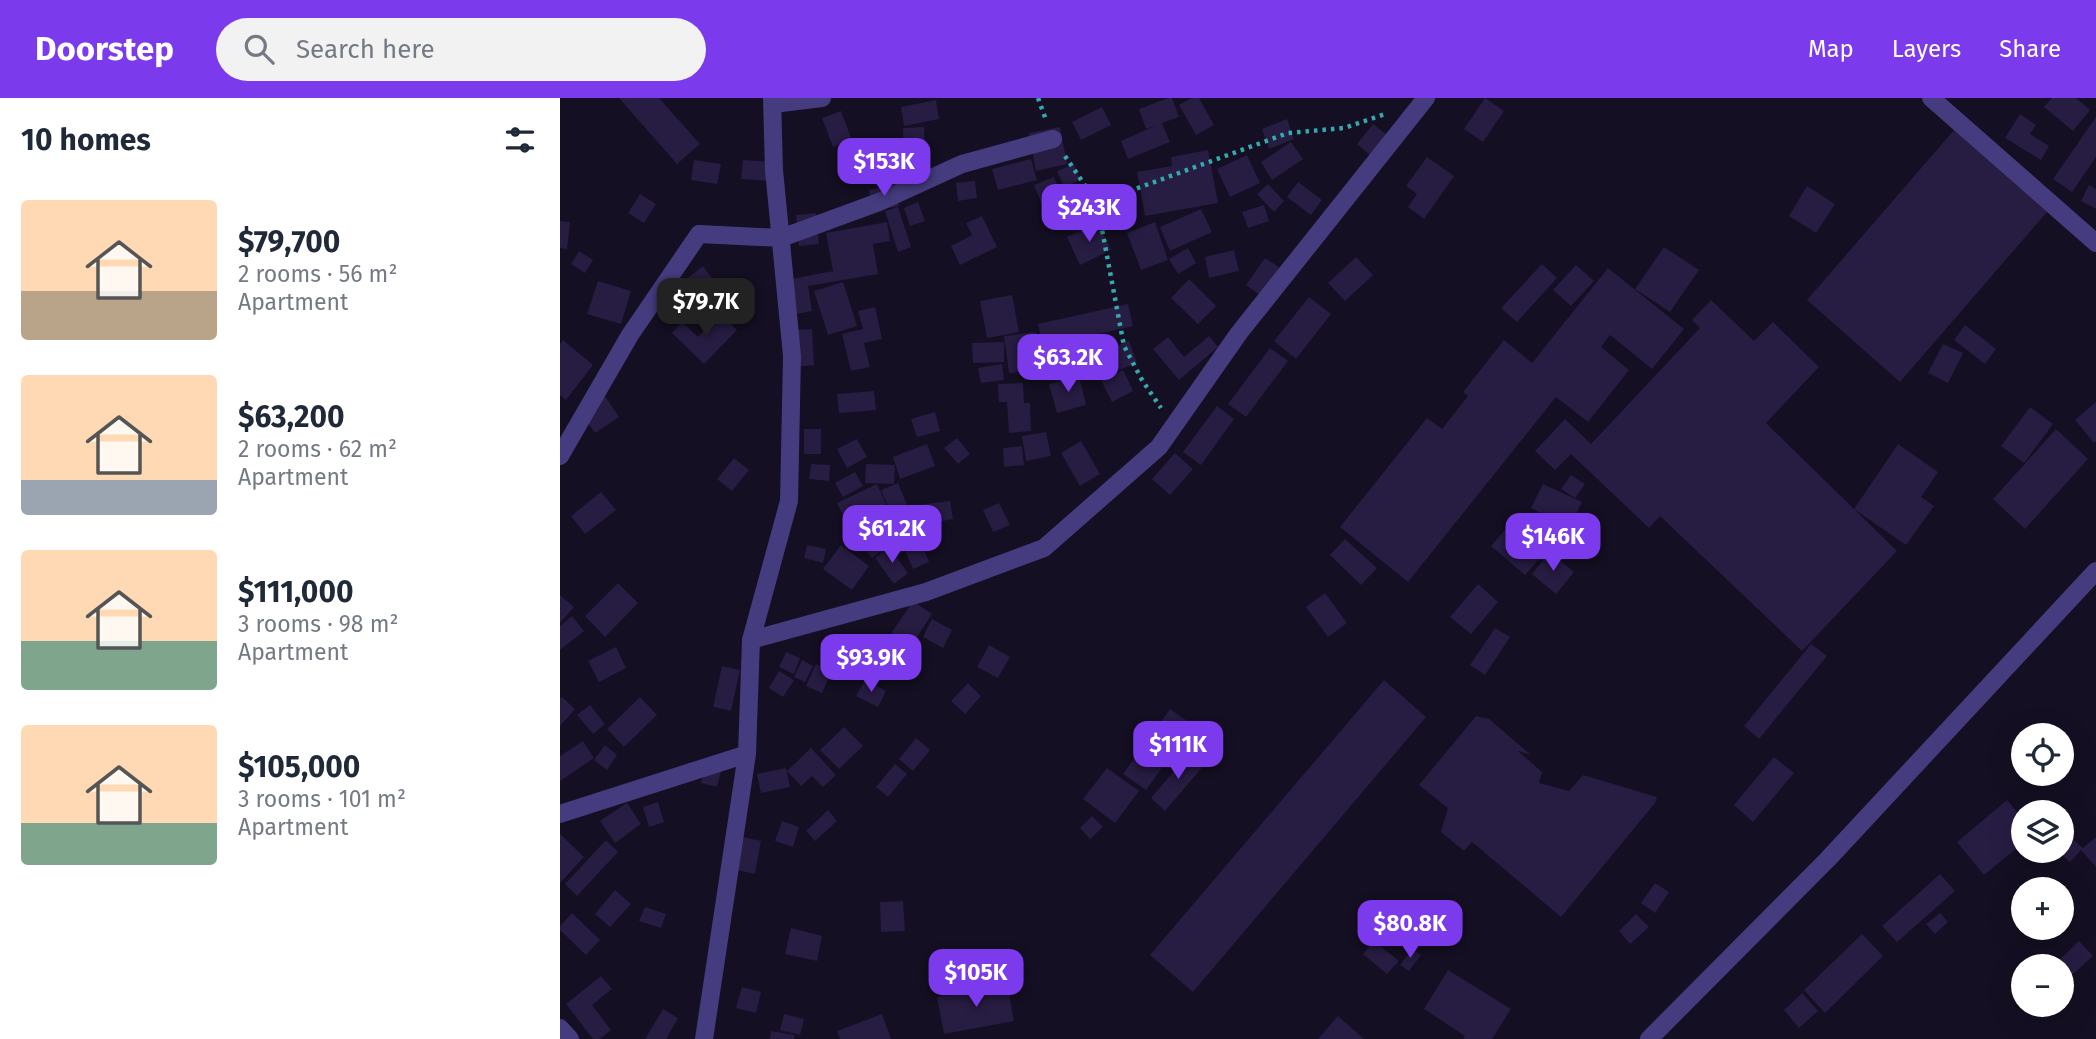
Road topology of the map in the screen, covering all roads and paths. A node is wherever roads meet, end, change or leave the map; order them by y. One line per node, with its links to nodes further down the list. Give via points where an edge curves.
1 (822, 98): 5 (street)
2 (1038, 98): 7 (path)
3 (1426, 98): 11 (street)
4 (1931, 98): 10 (street)
5 (773, 101): 9 (street)
6 (1389, 113): 8 (path, via 1344,128 1288,133)
7 (1053, 139): 8 (path); 9 (street, via 962,164 879,202)
8 (1097, 203): 11 (path, via 1124,346 1163,410)
9 (781, 238): 12 (street, via 699,234 630,335); 14 (street, via 792,356 789,501)
10 (2096, 243)
11 (1188, 405): 14 (street, via 1159,447 1044,548 926,592)
12 (560, 456)
13 (2096, 571): 20 (street, via 1828,859)
14 (751, 640): 15 (street)
15 (747, 754): 16 (street); 19 (street)
16 (560, 814)
17 (560, 1028): 18 (street)
18 (570, 1039)
19 (704, 1039)
20 (1649, 1039)

